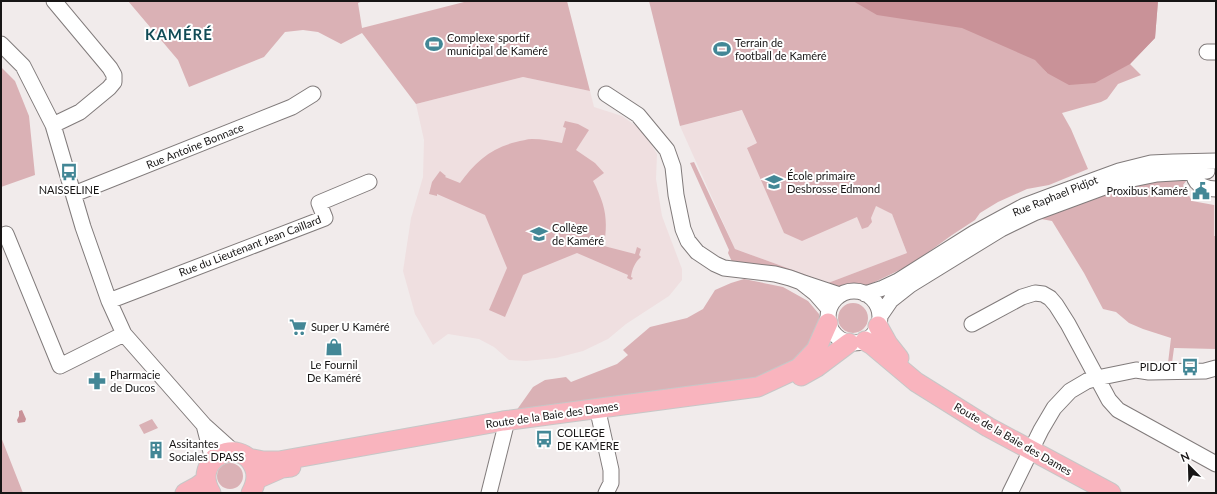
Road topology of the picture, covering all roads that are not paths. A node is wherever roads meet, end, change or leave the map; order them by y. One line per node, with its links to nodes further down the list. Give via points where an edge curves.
1 (54, 1): 5 (street, via 110,68 114,82 80,112)
2 (1, 44): 5 (street, via 23,66)
3 (313, 94): 11 (street, Rue Antoine Bonnace, via 292,107)
4 (606, 94): 13 (street, via 638,115 667,150 673,167 683,229 697,252 724,268 775,274)
5 (53, 125): 11 (street)
6 (1216, 161): 7 (street, Rue Raphael Pidjot)
7 (1196, 166): 8 (street, Rue Raphael Pidjot); 10 (street, via 1194,175 1197,182 1208,189); 14 (street, Rue Raphael Pidjot, via 1151,163 1119,171 1024,206 974,233 898,281); 18 (street, Rue Raphael Pidjot, via 1118,182 1034,213 1001,229 910,285 891,300)
8 (1216, 171)
9 (369, 182): 16 (street, Rue du Lieutenant Jean Caillard, via 318,203 325,218)
10 (1216, 189)
11 (74, 194): 16 (street)
12 (6, 234): 20 (street, via 60,366)
13 (801, 282): 15 (street); 17 (street, via 815,293)
14 (865, 294): 15 (street, via 853,291); 18 (street, via 876,303)
15 (840, 295): 17 (street, via 835,299)
16 (110, 301): 20 (street)
17 (828, 316): 21 (street, via 831,331 836,337 842,341); 29 (main road, Route de la Baie des Dames, via 816,350 799,368 758,387 503,421 279,461 262,461)
18 (879, 321): 21 (street, via 875,333 870,338); 24 (main road, Route de la Baie des Dames, via 888,344)
19 (972, 324): 23 (street, via 1022,297 1034,293 1044,294 1056,305)
20 (124, 334): 26 (street)
21 (857, 342): 24 (main road, Route de la Baie des Dames, via 872,345); 25 (main road, Route de la Baie des Dames, via 801,376 759,393)
22 (1216, 368): 23 (street, via 1205,371 1136,370)
23 (1097, 378): 28 (street, via 1086,381 1070,391 1054,408); 31 (street, via 1109,400 1118,410)
24 (916, 382): 28 (main road, Route de la Baie des Dames)
25 (599, 416): 27 (main road, Route de la Baie des Dames); 36 (street, via 611,470 611,483)
26 (204, 425): 29 (street); 30 (street)
27 (505, 429): 32 (main road, Route de la Baie des Dames, via 282,468); 35 (street)
28 (1031, 451): 37 (street); 38 (main road, Route de la Baie des Dames)
29 (241, 455): 30 (main road, via 226,452); 32 (main road, via 253,464 256,471)
30 (213, 460): 33 (main road, via 206,473)
31 (1216, 464)
32 (254, 486)
33 (209, 487): 34 (main road, via 198,486)
34 (185, 493)
35 (489, 493)
36 (606, 493)
37 (1010, 493)
38 (1111, 493)

